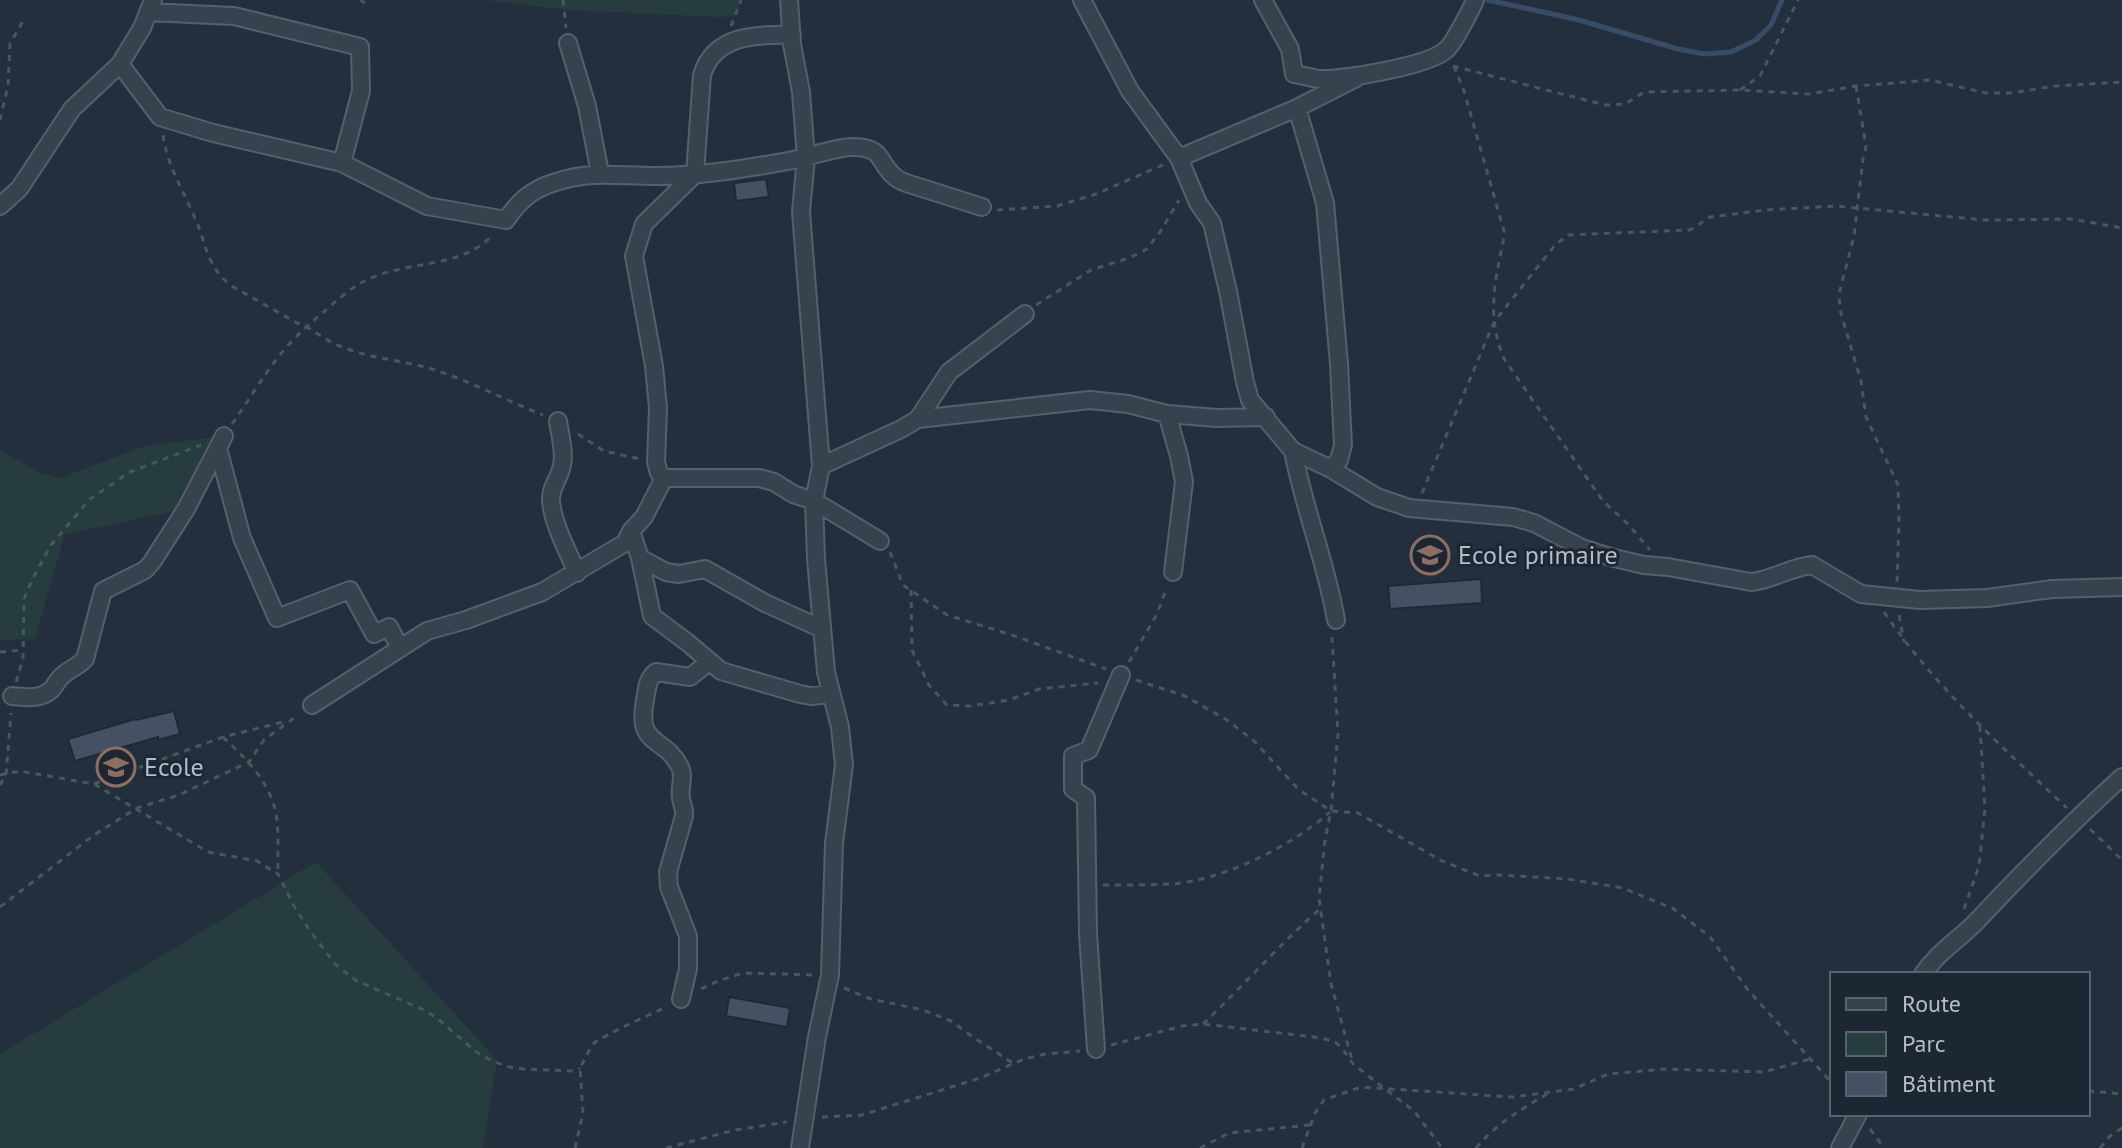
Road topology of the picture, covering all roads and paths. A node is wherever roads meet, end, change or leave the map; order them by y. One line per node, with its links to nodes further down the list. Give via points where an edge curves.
1 (360, 0): 8 (path)
2 (563, 0): 12 (path)
3 (789, 0): 11 (street)
4 (1082, 0): 24 (street, via 1130,91)
5 (1263, 0): 16 (street, via 1290,49 1294,74 1321,79)
6 (1475, 0): 14 (street, via 1448,49)
7 (1798, 0): 19 (path, via 1760,76)
8 (365, 3)
9 (150, 6): 13 (street); 25 (street, via 234,16 360,47 361,91)
10 (24, 19): 22 (path, via 10,44)
11 (792, 35): 23 (street); 27 (street, via 755,36 721,45 707,60)
12 (568, 43): 26 (street)
13 (120, 64): 21 (street); 29 (street, via 72,109 19,189)
14 (1419, 64): 15 (path); 16 (street)
15 (1454, 66): 19 (path, via 1605,105 1625,104 1644,92); 35 (path, via 1504,231)
16 (1362, 74): 20 (street)
17 (2122, 82): 18 (path, via 2011,93 1930,80)
18 (1856, 86): 19 (path, via 1809,94); 31 (path, via 1866,146)
19 (1740, 90)
20 (1297, 108): 24 (street); 45 (street, via 1325,203 1343,445)
21 (160, 117): 25 (street); 36 (path, via 177,181 221,277)
22 (0, 120)
23 (806, 158): 27 (street); 30 (street, via 851,146 870,149 895,177); 44 (street, via 801,212)
24 (1179, 158): 28 (street); 30 (path, via 1057,206 991,211)
25 (342, 163): 32 (street, via 427,206)
26 (600, 173): 27 (street); 32 (street, via 549,183 525,195)
27 (695, 174): 43 (street, via 644,224 634,256 654,366)
28 (1189, 183): 34 (path, via 1147,249 1091,270); 38 (street, via 1212,223 1250,400)
29 (0, 206)
30 (982, 207)
31 (1856, 209): 33 (path, via 1984,220 2072,219); 35 (path, via 1765,210 1710,217 1690,230 1568,235); 57 (path, via 1840,310 1866,417 1898,485)
32 (506, 220): 36 (path, via 480,247 445,262 370,278)
33 (2122, 228)
34 (1025, 314): 39 (street, via 949,372)
35 (1494, 322): 48 (path, via 1418,500); 51 (path, via 1504,359 1603,501)
36 (307, 326): 40 (path, via 339,346 438,371); 41 (path, via 267,372)
37 (1167, 414): 38 (street); 39 (street, via 1090,400); 53 (street, via 1184,482)
38 (1266, 417): 42 (street)
39 (918, 419): 44 (street)
40 (558, 421): 43 (path, via 604,451); 54 (street, via 563,461 551,503)
41 (221, 442): 62 (street, via 242,538 277,618 350,590 374,634 389,627); 63 (path, via 130,472 90,499 51,545 32,580 24,599); 68 (street, via 152,562 103,591 85,659 49,692)
42 (1293, 451): 45 (street); 59 (street)
43 (656, 462): 46 (street)
44 (821, 466): 47 (street)
45 (1331, 469): 48 (street, via 1377,497)
46 (664, 478): 47 (street, via 759,478); 49 (street)
47 (814, 501): 50 (street); 60 (street)
48 (1409, 508): 57 (street, via 1513,517 1610,557 1751,582 1812,565 1861,594)
49 (631, 531): 52 (street); 54 (street, via 625,543)
50 (880, 541): 56 (path, via 888,546 903,585)
51 (1654, 554)
52 (640, 558): 60 (street, via 666,572 705,569); 65 (street, via 652,616)
53 (1173, 572): 66 (path, via 1151,627)
54 (577, 573): 62 (street, via 542,592 427,631)
55 (2122, 587): 57 (street, via 1956,600)
56 (911, 590): 66 (path, via 947,615); 66 (path, via 912,650 929,685 947,705 1009,700 1039,689 1104,682)
57 (1896, 598): 61 (path)
58 (1883, 610): 61 (path)
59 (1336, 620): 80 (path, via 1332,639 1338,734)
60 (822, 629): 67 (street)
61 (1904, 642): 71 (path)
62 (400, 648): 69 (street)
63 (23, 650): 64 (path); 68 (path)
64 (0, 652)
65 (709, 662): 67 (street, via 721,671 788,691); 90 (street, via 690,677 656,672 650,677 642,717 646,732 674,758 683,775 685,810 668,872 688,936)
66 (1121, 675): 80 (path, via 1185,696 1227,720 1298,789); 84 (street, via 1089,750 1073,756 1073,789 1086,798)
67 (831, 694): 89 (street, via 844,765 834,843)
68 (12, 696): 75 (path)
69 (312, 705): 70 (path)
70 (290, 720): 72 (path); 73 (path, via 264,740)
71 (1980, 727): 81 (path); 87 (path, via 1985,808 1979,866)
72 (223, 737): 73 (path); 77 (path)
73 (249, 762): 79 (path); 83 (path, via 271,797)
74 (0, 775): 75 (path)
75 (6, 775): 77 (path, via 20,771); 78 (path)
76 (2122, 777): 81 (street)
77 (94, 784): 79 (path)
78 (0, 785)
79 (137, 808): 83 (path, via 208,852 257,861); 85 (path)
80 (1331, 811): 84 (path, via 1273,850 1214,876 1174,884); 86 (path); 93 (path, via 1358,813 1442,861 1480,876 1568,879 1623,888 1674,909 1710,937 1748,990)
81 (2079, 818): 82 (path); 87 (street)
82 (2122, 860)
83 (278, 874): 96 (path, via 308,928 335,964 355,980 424,1010 492,1061 524,1069)
84 (1087, 885): 92 (street)
85 (0, 907)
86 (1320, 909): 91 (path); 95 (path, via 1331,984)
87 (1952, 942): 88 (street)
88 (1924, 972)
89 (830, 975): 90 (path, via 743,973); 94 (path, via 845,989 871,999 951,1021); 102 (street)
90 (681, 999): 96 (path, via 595,1042)
91 (1203, 1024): 92 (path); 95 (path, via 1322,1038 1335,1042)
92 (1096, 1049): 94 (path, via 1045,1054)
93 (1810, 1059): 97 (path); 100 (path, via 1764,1072 1665,1069 1608,1074 1574,1089)
94 (1014, 1064): 102 (path, via 862,1115)
95 (1353, 1064): 98 (path)
96 (580, 1068): 106 (path, via 583,1113)
97 (1830, 1081)
98 (1385, 1088): 100 (path, via 1512,1097); 104 (path, via 1361,1087 1324,1100); 111 (path, via 1415,1112)
99 (2090, 1091): 101 (path)
100 (1550, 1092): 112 (path, via 1505,1119)
101 (2122, 1094)
102 (805, 1118): 107 (path); 108 (street)
103 (1862, 1118): 113 (street); 114 (path)
104 (1310, 1125): 109 (path, via 1229,1133); 110 (path)
105 (2122, 1128): 115 (path)
106 (575, 1148)
107 (666, 1148)
108 (800, 1148)
109 (1200, 1148)
110 (1302, 1148)
111 (1442, 1148)
112 (1476, 1148)
113 (1840, 1148)
114 (1884, 1148)
115 (2100, 1148)

